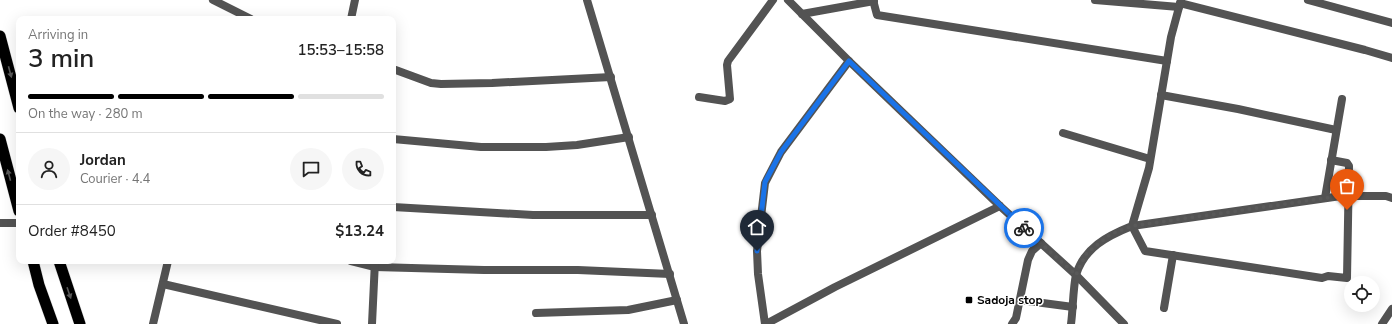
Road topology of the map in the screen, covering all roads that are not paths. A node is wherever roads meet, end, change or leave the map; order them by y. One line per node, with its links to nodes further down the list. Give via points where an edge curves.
1 (213, 0): 11 (street)
2 (355, 0): 12 (street)
3 (588, 0): 19 (street)
4 (773, 0): 22 (street, via 728,61 730,99)
5 (788, 0): 10 (street)
6 (873, 0): 10 (street); 17 (street, via 877,15)
7 (1095, 0): 9 (street)
8 (1308, 0): 13 (street)
9 (1180, 4): 15 (street); 17 (street)
10 (802, 14): 16 (street)
11 (245, 16)
12 (352, 16)
13 (1392, 23)
14 (0, 36): 21 (highway, one-way to 21)
15 (1392, 58)
16 (849, 61): 35 (street); 62 (street, via 781,152 765,182 757,251)
17 (1167, 61): 20 (street)
18 (396, 70): 19 (street, via 441,84)
19 (611, 77): 26 (street)
20 (1161, 95): 24 (street); 29 (street)
21 (16, 97)
22 (699, 97)
23 (1342, 99): 24 (street)
24 (1336, 130): 30 (street)
25 (1063, 133): 29 (street)
26 (629, 138): 28 (street, via 578,145 481,147); 37 (street)
27 (0, 139): 34 (highway, one-way to 27)
28 (396, 139)
29 (1150, 159): 40 (street)
30 (1331, 160): 31 (street, via 1347,163 1349,166); 32 (street)
31 (1347, 196): 32 (street); 33 (street); 42 (street, via 1347,278 1322,278)
32 (1325, 198): 40 (street)
33 (1392, 198)
34 (16, 200)
35 (1000, 206): 41 (street); 62 (street, via 835,286)
36 (396, 207): 37 (street, via 533,215)
37 (652, 215): 47 (street)
38 (0, 223): 39 (street)
39 (16, 223)
40 (1132, 226): 42 (street, via 1145,252); 48 (street, via 1111,234 1086,254)
41 (1041, 243): 48 (street); 51 (street, via 1032,251 1028,260)
42 (1173, 255): 53 (street)
43 (34, 264): 56 (highway)
44 (61, 264): 57 (highway, one-way to 57)
45 (167, 264): 49 (street)
46 (375, 264): 47 (street, via 484,270 578,270); 60 (street)
47 (670, 274): 50 (street)
48 (1076, 275): 52 (street); 65 (street)
49 (163, 284): 58 (street); 59 (street)
50 (677, 300): 55 (street, via 628,310); 61 (street)
51 (1020, 300): 52 (street); 63 (street)
52 (1073, 307): 64 (street)
53 (1164, 308)
54 (1392, 309): 66 (street)
55 (536, 313)
56 (53, 324)
57 (80, 324)
58 (153, 324)
59 (337, 324)
60 (372, 324)
61 (684, 324)
62 (765, 324)
63 (1012, 324)
64 (1072, 324)
65 (1124, 324)
66 (1382, 324)

